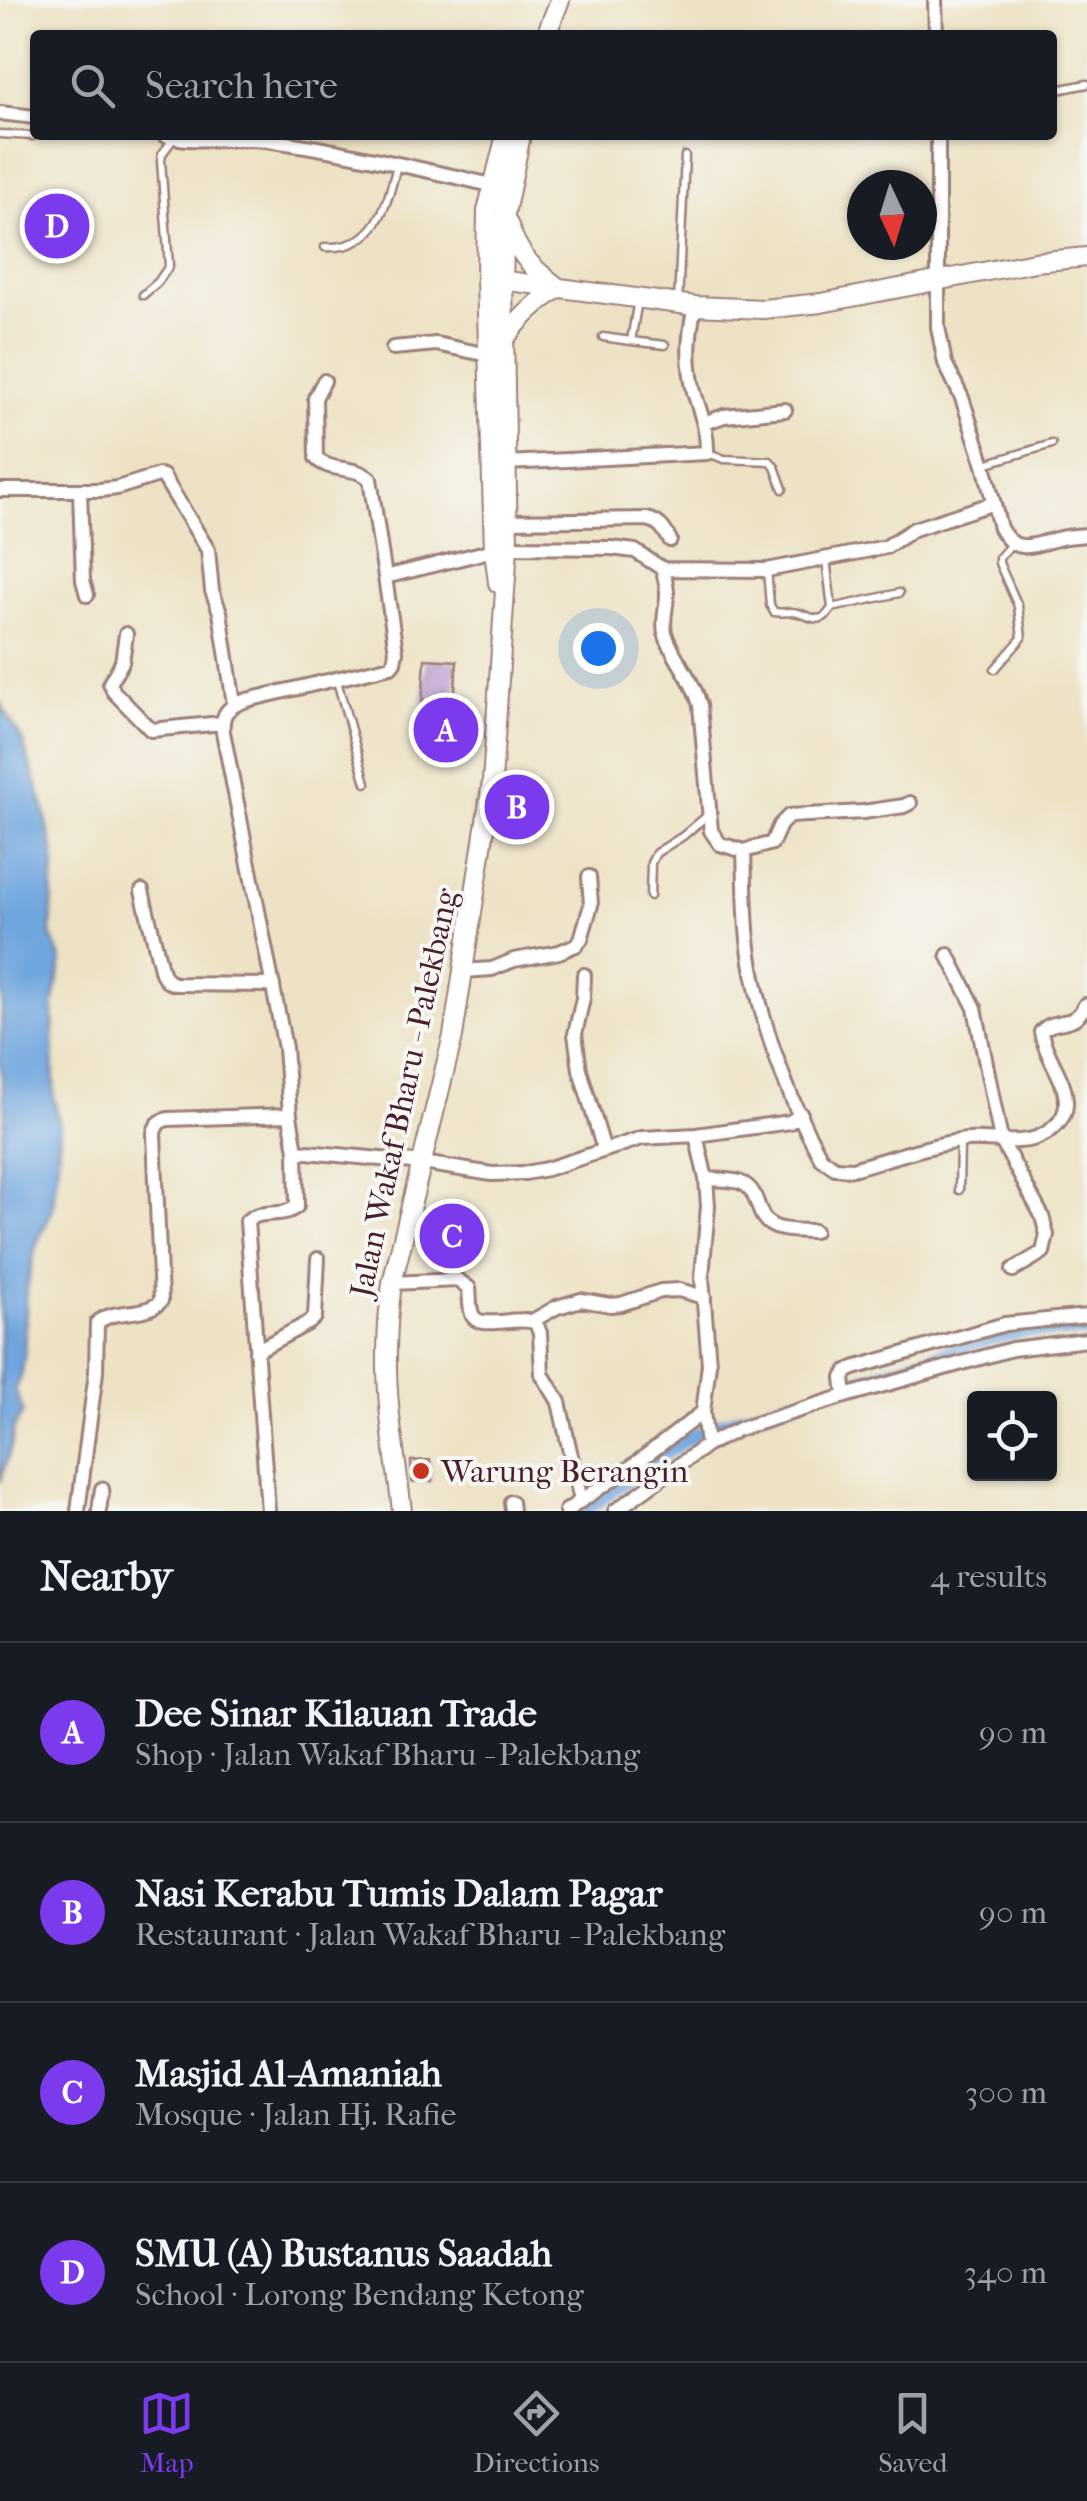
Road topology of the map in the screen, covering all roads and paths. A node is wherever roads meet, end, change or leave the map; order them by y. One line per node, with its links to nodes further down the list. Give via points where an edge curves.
1 (560, 0): 3 (main road)
2 (935, 0): 4 (street)
3 (548, 30)
4 (936, 30)
5 (1087, 84): 6 (lane)
6 (1057, 90)
7 (0, 113): 8 (street)
8 (30, 116)
9 (0, 134): 10 (lane)
10 (30, 136)
11 (167, 140): 25 (lane, via 161,160 169,266)
12 (265, 140): 17 (street)
13 (505, 140): 18 (main road, Jalan Wakaf Bharu - Palekbang)
14 (519, 140): 18 (main road, Jalan Wakaf Bharu - Palekbang)
15 (938, 140): 23 (street)
16 (685, 156): 27 (lane)
17 (398, 164): 18 (street); 20 (lane, via 383,215 370,231 340,248)
18 (500, 187): 19 (main road, Jalan Wakaf Bharu - Palekbang); 22 (main road, Jalan Wakaf Bharu - Palekbang, via 488,211)
19 (505, 214): 22 (main road, Jalan Wakaf Bharu - Palekbang); 24 (main road, via 514,244)
20 (325, 247)
21 (1087, 257): 23 (main road)
22 (494, 279): 24 (main road); 29 (main road, Jalan Wakaf Bharu - Palekbang); 33 (main road, Jalan Wakaf Bharu - Palekbang)
23 (938, 280): 27 (main road, via 790,307); 40 (street, via 945,364)
24 (559, 288): 26 (main road); 29 (main road)
25 (143, 295)
26 (639, 299): 27 (main road); 30 (lane)
27 (686, 305): 36 (street, via 693,386)
28 (603, 337): 30 (lane)
29 (504, 340): 39 (main road, Jalan Wakaf Bharu - Palekbang)
30 (631, 340): 31 (lane)
31 (665, 345)
32 (393, 348): 33 (street, via 436,344)
33 (488, 355): 49 (main road, Jalan Wakaf Bharu - Palekbang)
34 (324, 381): 53 (street, via 315,398 316,458 370,480)
35 (785, 410): 36 (street)
36 (704, 423): 38 (street)
37 (1052, 444): 40 (lane)
38 (707, 453): 39 (street); 42 (lane, via 770,462)
39 (506, 463): 45 (main road, Jalan Wakaf Bharu - Palekbang)
40 (984, 464): 44 (street)
41 (0, 490): 43 (street)
42 (782, 490)
43 (80, 491): 55 (street); 60 (street, via 165,479 208,550)
44 (994, 503): 48 (street); 50 (street, via 914,529 888,546)
45 (508, 521): 47 (street, via 648,518); 49 (main road, Jalan Wakaf Bharu - Palekbang)
46 (1087, 535): 48 (street)
47 (670, 540)
48 (1012, 543): 58 (lane, via 999,563 1018,606 1022,638)
49 (501, 549): 51 (street, via 612,548 635,552); 53 (street); 70 (main road, Jalan Wakaf Bharu - Palekbang, via 504,628 492,782)
50 (826, 558): 52 (street); 56 (lane)
51 (663, 569): 52 (street); 64 (street, via 664,630 700,705)
52 (767, 570): 56 (lane, via 777,614 821,618)
53 (384, 576): 59 (street, via 396,658 386,668)
54 (899, 593): 56 (lane)
55 (87, 595)
56 (832, 608)
57 (126, 634): 61 (street, via 110,683 145,726)
58 (994, 669)
59 (336, 679): 60 (street); 62 (lane)
60 (234, 704): 61 (street)
61 (222, 723): 72 (street)
62 (366, 782)
63 (910, 803): 65 (street, via 789,816 772,843)
64 (710, 813): 65 (street, via 715,841); 68 (lane, via 656,852)
65 (744, 852): 74 (street, via 756,988)
66 (589, 877): 70 (street, via 591,906 576,945)
67 (142, 891): 72 (street, via 167,981)
68 (650, 896)
69 (948, 956): 77 (street, via 975,1008)
70 (463, 972): 81 (main road, Jalan Wakaf Bharu - Palekbang)
71 (584, 975): 80 (street, via 575,1034)
72 (272, 984): 75 (street)
73 (1085, 1005): 77 (street, via 1075,1019 1041,1032 1064,1090 1064,1114 1036,1138)
74 (800, 1114): 76 (street, via 790,1122); 78 (street, via 821,1158 834,1168)
75 (290, 1115): 79 (street); 98 (street, via 168,1119 156,1126 160,1301 97,1323)
76 (696, 1135): 80 (street, via 642,1138); 82 (street)
77 (1001, 1140): 78 (street); 86 (street, via 1046,1235 1043,1252)
78 (960, 1142): 83 (lane)
79 (296, 1150): 81 (street); 92 (street, via 297,1206 247,1221)
80 (604, 1150): 81 (street, via 525,1172)
81 (423, 1164): 87 (main road, Jalan Wakaf Bharu - Palekbang)
82 (706, 1179): 84 (street, via 746,1184 763,1218 776,1227); 88 (street)
83 (959, 1190)
84 (814, 1231)
85 (318, 1259): 92 (street, via 315,1318)
86 (1013, 1270)
87 (392, 1283): 90 (street, via 458,1280 469,1288 477,1321); 101 (main road, Jalan Wakaf Bharu - Palekbang, via 386,1356)
88 (704, 1297): 90 (street, via 680,1290 621,1304 581,1300); 94 (street, via 709,1364)
89 (1087, 1316): 93 (street, via 1006,1324 854,1368 844,1374)
90 (534, 1320): 97 (street, via 542,1374 560,1406)
91 (1087, 1340): 93 (street, via 1012,1349)
92 (256, 1350): 100 (street)
93 (844, 1389): 95 (street)
94 (703, 1412): 95 (street); 97 (street)
95 (706, 1441): 103 (street)
96 (102, 1489): 99 (street)
97 (580, 1501): 102 (street)
98 (78, 1511)
99 (98, 1511)
100 (268, 1511)
101 (402, 1511)
102 (566, 1511)
103 (615, 1511)

